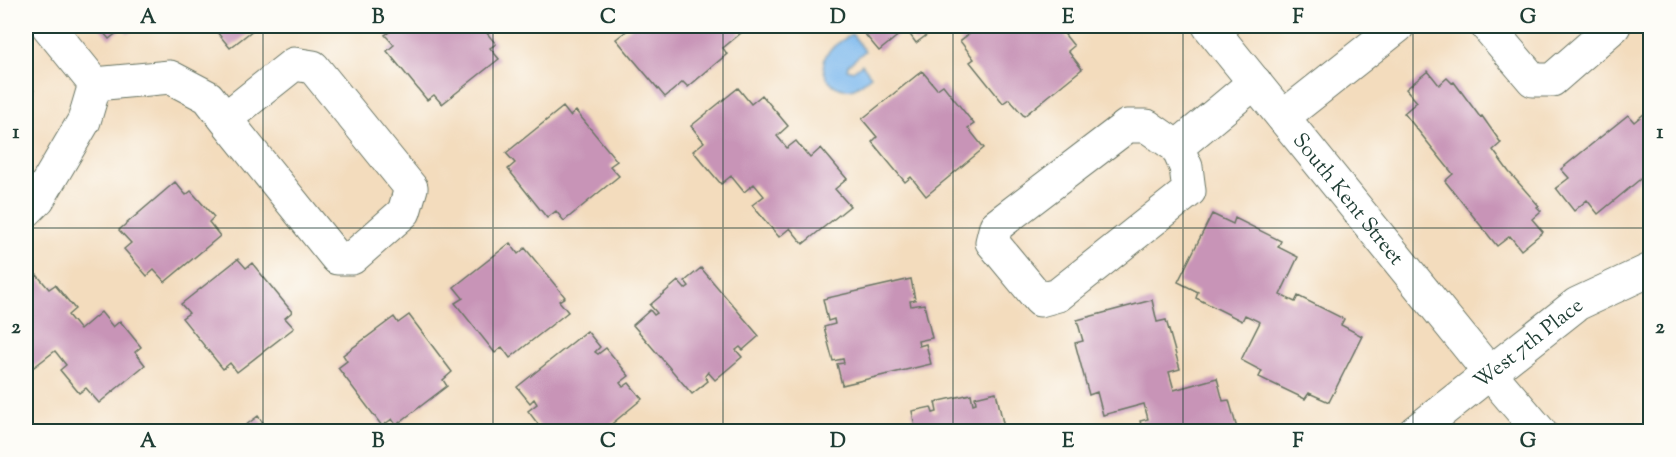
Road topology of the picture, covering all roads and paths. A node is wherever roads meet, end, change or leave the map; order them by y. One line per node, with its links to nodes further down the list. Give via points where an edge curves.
1 (48, 26): 7 (street)
2 (1209, 26): 6 (street, South Kent Street)
3 (1398, 26): 8 (street)
4 (1487, 26): 5 (street, via 1533,81 1552,80)
5 (1614, 26)
6 (1255, 82): 8 (street, South Kent Street); 10 (street)
7 (95, 84): 9 (street, via 170,77 208,97); 11 (street, via 84,121 38,199)
8 (1283, 117): 13 (street, South Kent Street)
9 (225, 119): 9 (street, via 337,258 352,258 404,212 411,188 313,67 294,64)
10 (1177, 147): 10 (street, via 1186,167 1189,191 1058,295 1040,300 992,242 996,226 1127,126 1146,126)
11 (26, 211)
12 (1650, 270): 13 (street, West 7th Place, via 1577,304)
13 (1489, 372): 14 (street, West 7th Place); 15 (street, South Kent Street)
14 (1415, 432)
15 (1540, 432)

